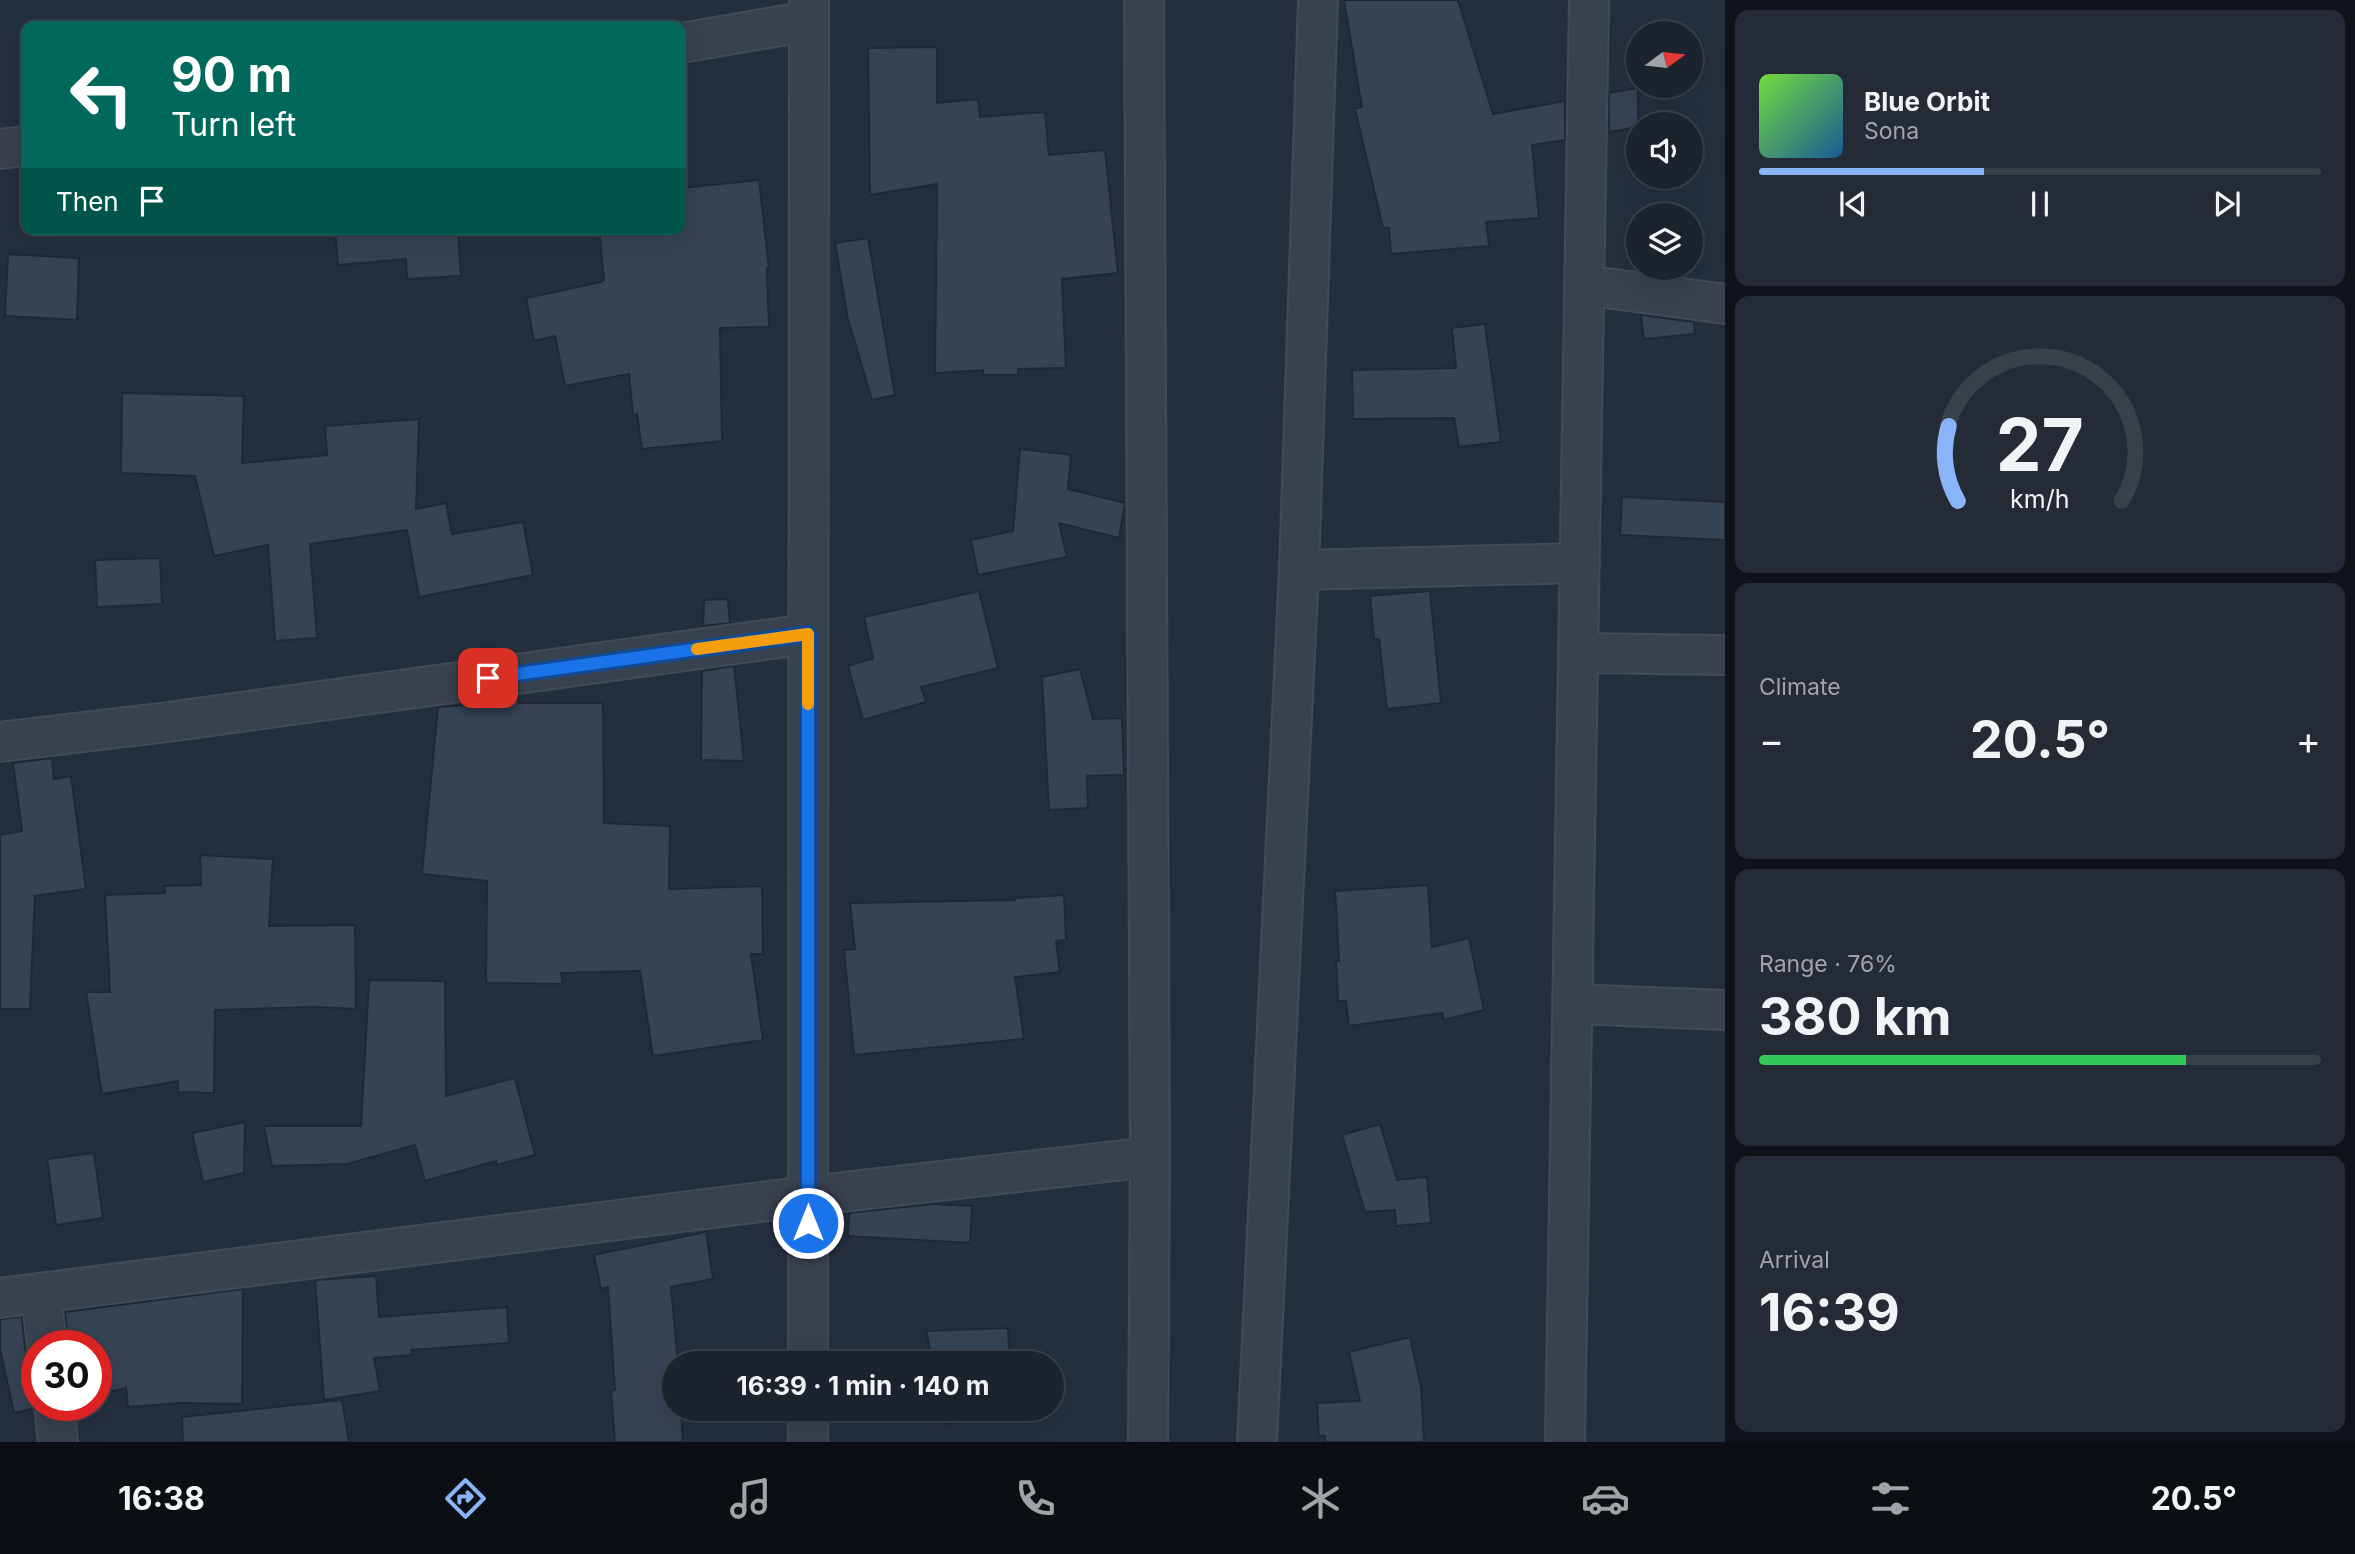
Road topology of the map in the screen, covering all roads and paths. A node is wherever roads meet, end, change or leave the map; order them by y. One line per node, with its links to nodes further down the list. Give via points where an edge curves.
1 (1144, 0): 18 (street)
2 (1318, 0): 11 (street)
3 (1589, 0): 8 (street)
4 (809, 10): 5 (street); 12 (street)
5 (686, 42)
6 (21, 147): 7 (street)
7 (0, 149)
8 (1584, 285): 9 (street); 10 (street)
9 (1725, 304)
10 (1580, 563): 11 (street); 13 (street)
11 (1299, 570): 29 (street)
12 (808, 634): 15 (street); 19 (street)
13 (1578, 653): 14 (street); 16 (street)
14 (1725, 655)
15 (0, 742)
16 (1573, 1004): 17 (street); 30 (street)
17 (1725, 1010)
18 (1150, 1157): 19 (street); 28 (street)
19 (808, 1195): 20 (street); 23 (street)
20 (41, 1293): 21 (street); 22 (street)
21 (0, 1298)
22 (45, 1330)
23 (808, 1351)
24 (56, 1421): 26 (street)
25 (808, 1421): 27 (street)
26 (58, 1442)
27 (808, 1442)
28 (1148, 1442)
29 (1257, 1442)
30 (1566, 1442)

